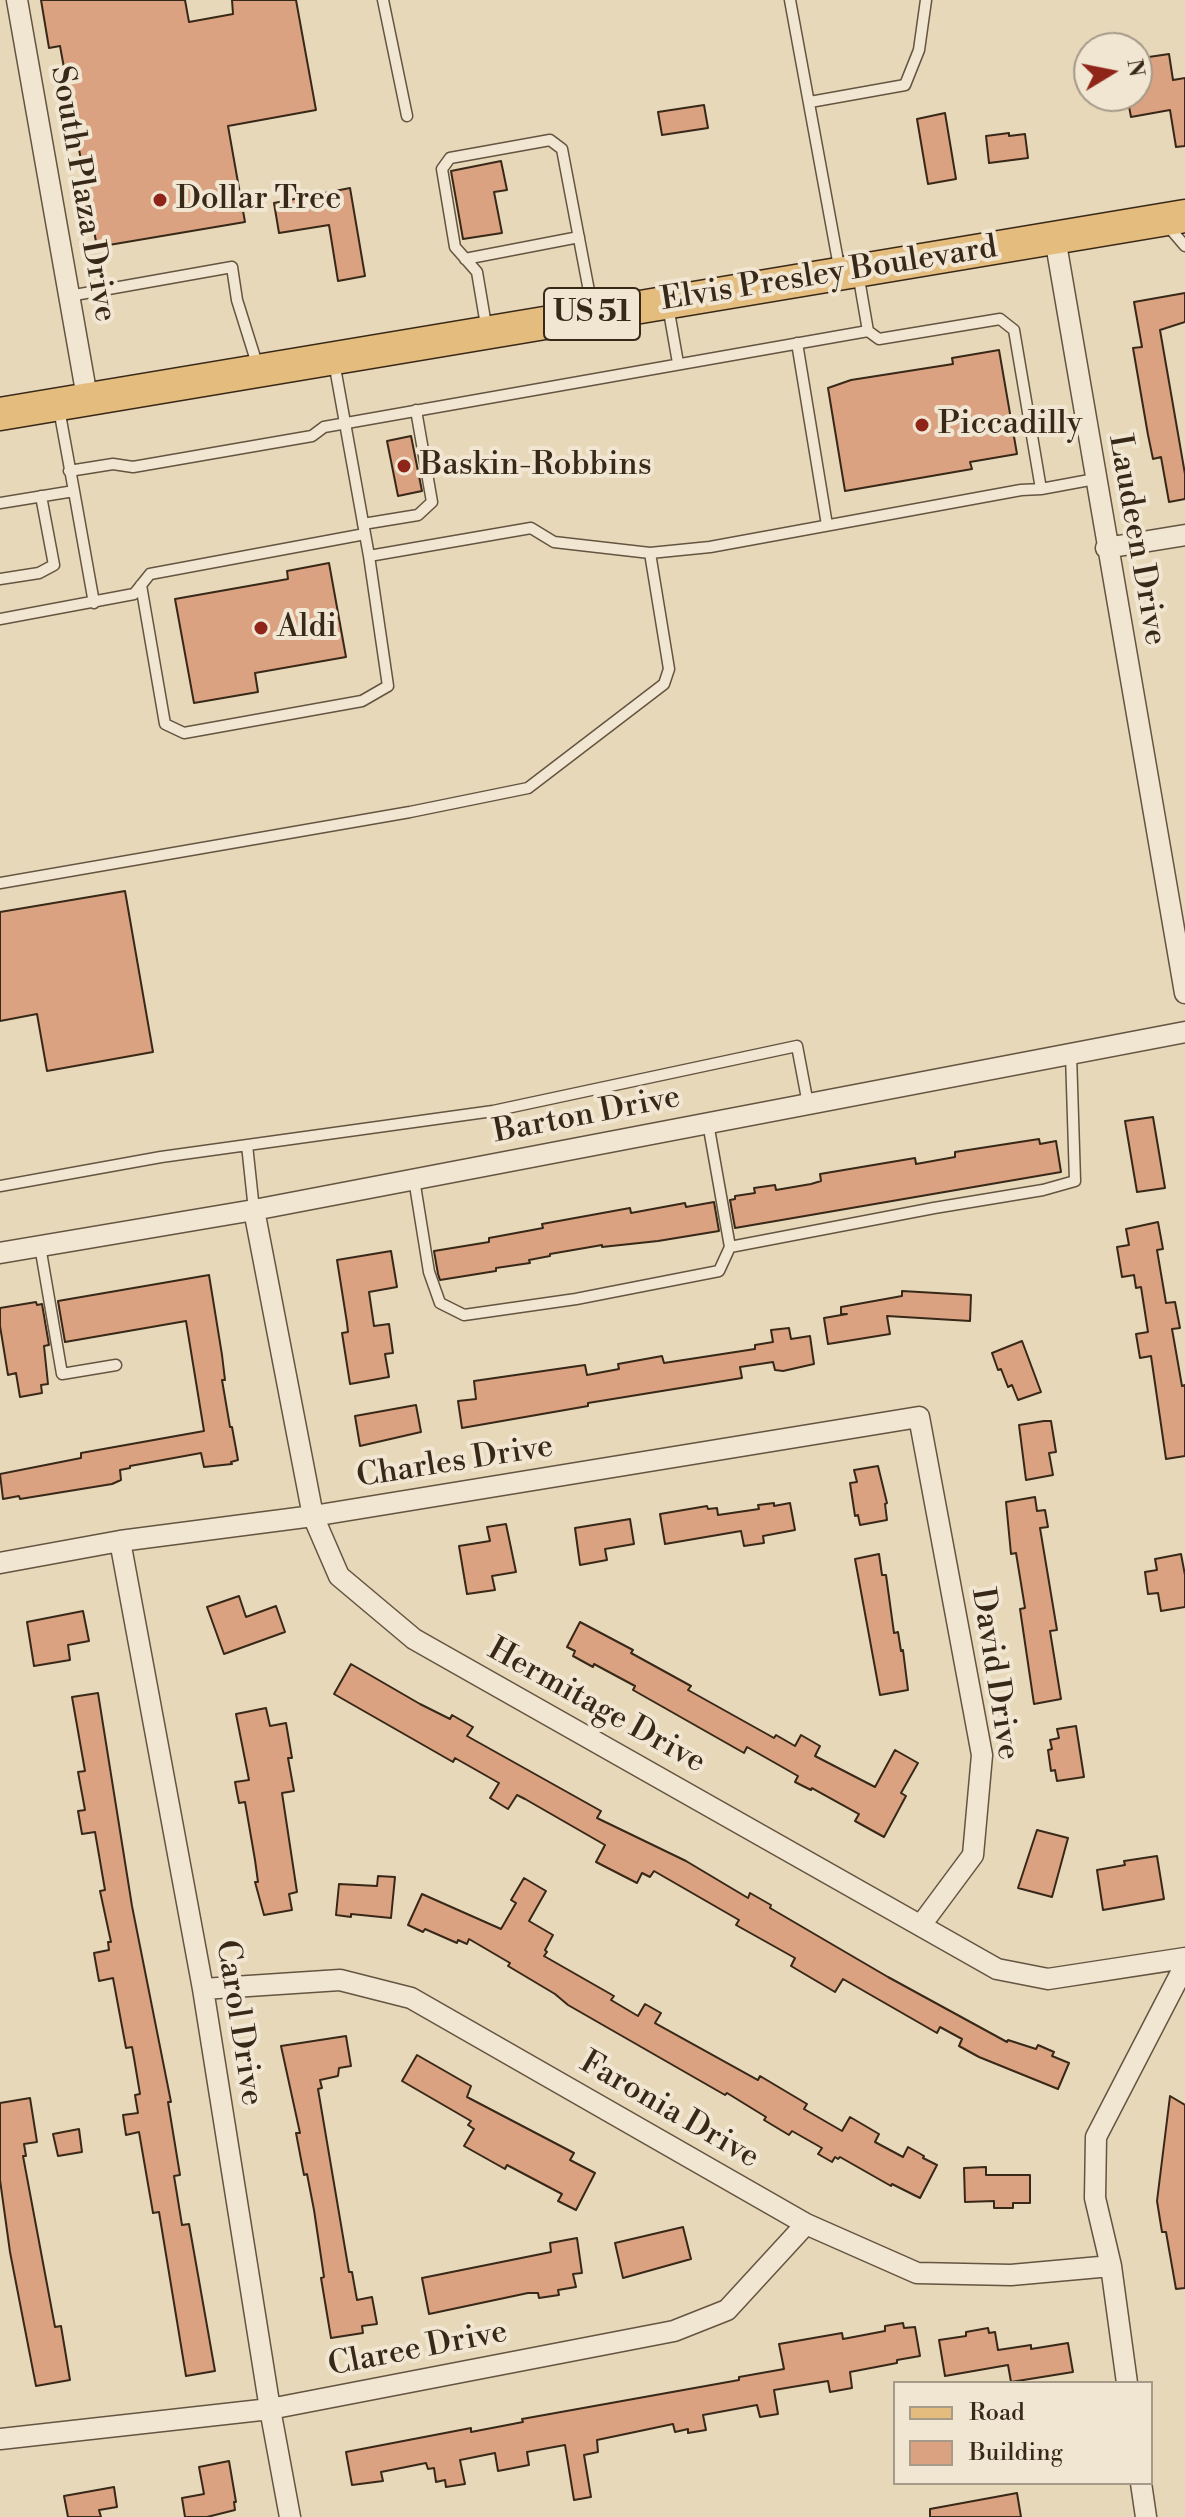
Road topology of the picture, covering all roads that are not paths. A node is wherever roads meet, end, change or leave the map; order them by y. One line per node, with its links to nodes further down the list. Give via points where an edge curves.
1 (17, 0): 13 (street, South Plaza Drive)
2 (383, 0): 6 (lane)
3 (790, 0): 5 (lane)
4 (926, 0): 5 (lane, via 919,50 905,85)
5 (810, 102): 12 (lane)
6 (407, 116)
7 (1174, 218): 9 (main road, Elvis Presley Boulevard / US 51); 10 (lane)
8 (579, 237): 11 (lane); 11 (lane, via 562,149 550,140 450,158 442,169 455,247); 15 (lane)
9 (1055, 238): 12 (main road, Elvis Presley Boulevard / US 51); 27 (street, Laudeen Drive)
10 (1185, 246)
11 (465, 259): 16 (lane, via 477,272)
12 (849, 272): 14 (main road, Elvis Presley Boulevard / US 51); 17 (lane)
13 (69, 296): 21 (lane, via 232,267); 22 (street, South Plaza Drive)
14 (667, 302): 15 (main road, Elvis Presley Boulevard / US 51); 20 (lane)
15 (593, 314): 16 (main road, Elvis Presley Boulevard / US 51)
16 (487, 331): 19 (main road, Elvis Presley Boulevard / US 51)
17 (868, 331): 18 (lane); 28 (lane, via 879,339 1000,319 1014,330)
18 (797, 343): 20 (lane); 32 (lane)
19 (333, 357): 21 (main road, Elvis Presley Boulevard / US 51); 25 (lane)
20 (678, 363): 23 (lane)
21 (258, 369): 22 (main road, Elvis Presley Boulevard / US 51)
22 (72, 400): 24 (main road, Elvis Presley Boulevard / US 51); 26 (lane)
23 (416, 410): 25 (lane); 33 (lane, via 432,502 418,515)
24 (0, 414)
25 (345, 423): 26 (lane, via 312,436 133,467 113,464); 33 (lane)
26 (69, 471): 29 (lane)
27 (1095, 479): 28 (lane); 35 (street, Laudeen Drive)
28 (1041, 489): 32 (lane)
29 (74, 491): 30 (lane); 40 (lane)
30 (41, 496): 31 (lane); 38 (lane, via 54,565)
31 (0, 503)
32 (827, 525): 36 (lane)
33 (364, 529): 37 (lane); 39 (lane, via 150,574)
34 (1185, 535): 35 (street)
35 (1106, 548): 43 (street, Laudeen Drive)
36 (650, 553): 37 (lane, via 554,542 531,528); 42 (lane, via 669,669 664,684 528,788)
37 (369, 556): 39 (lane, via 388,686 362,701 184,733 165,724)
38 (0, 579)
39 (141, 585): 40 (lane, via 134,594)
40 (94, 603): 41 (lane)
41 (0, 619)
42 (0, 883)
43 (1185, 993)
44 (1185, 1032): 45 (street, Barton Drive)
45 (1071, 1054): 46 (street, Barton Drive); 53 (lane, via 1075,1181)
46 (808, 1104): 47 (street, Barton Drive); 48 (lane, via 797,1046 493,1111)
47 (708, 1123): 49 (street, Barton Drive); 53 (lane)
48 (247, 1145): 50 (lane); 51 (lane)
49 (414, 1179): 51 (street, Barton Drive); 53 (lane, via 429,1272 440,1303 464,1315 719,1271)
50 (0, 1186)
51 (254, 1210): 52 (street, Barton Drive); 57 (street, Hermitage Drive)
52 (40, 1246): 54 (street, Barton Drive); 55 (lane, via 62,1374)
53 (730, 1247)
54 (0, 1253)
55 (116, 1365)
56 (919, 1417): 57 (street, Charles Drive); 60 (street, David Drive, via 982,1755 973,1855)
57 (313, 1516): 58 (street, Charles Drive); 60 (street, Hermitage Drive, via 339,1576 414,1639)
58 (120, 1541): 59 (street, Charles Drive); 63 (street, Carol Drive)
59 (0, 1563)
60 (921, 1925): 61 (street, Hermitage Drive, via 997,1969 1048,1979)
61 (1185, 1958)
62 (1185, 1965): 65 (street, via 1096,2137 1095,2198)
63 (203, 1989): 64 (street, Faronia Drive, via 340,1980 411,1998); 67 (street, Carol Drive)
64 (806, 2224): 65 (street, Faronia Drive, via 917,2273 1011,2275); 67 (street, Claree Drive, via 727,2310 674,2331)
65 (1111, 2266): 66 (street)
66 (1127, 2381)
67 (270, 2409): 68 (street, Claree Drive); 70 (street, Carol Drive)
68 (0, 2439)
69 (1141, 2485): 71 (street)
70 (290, 2517)
71 (1146, 2517)

